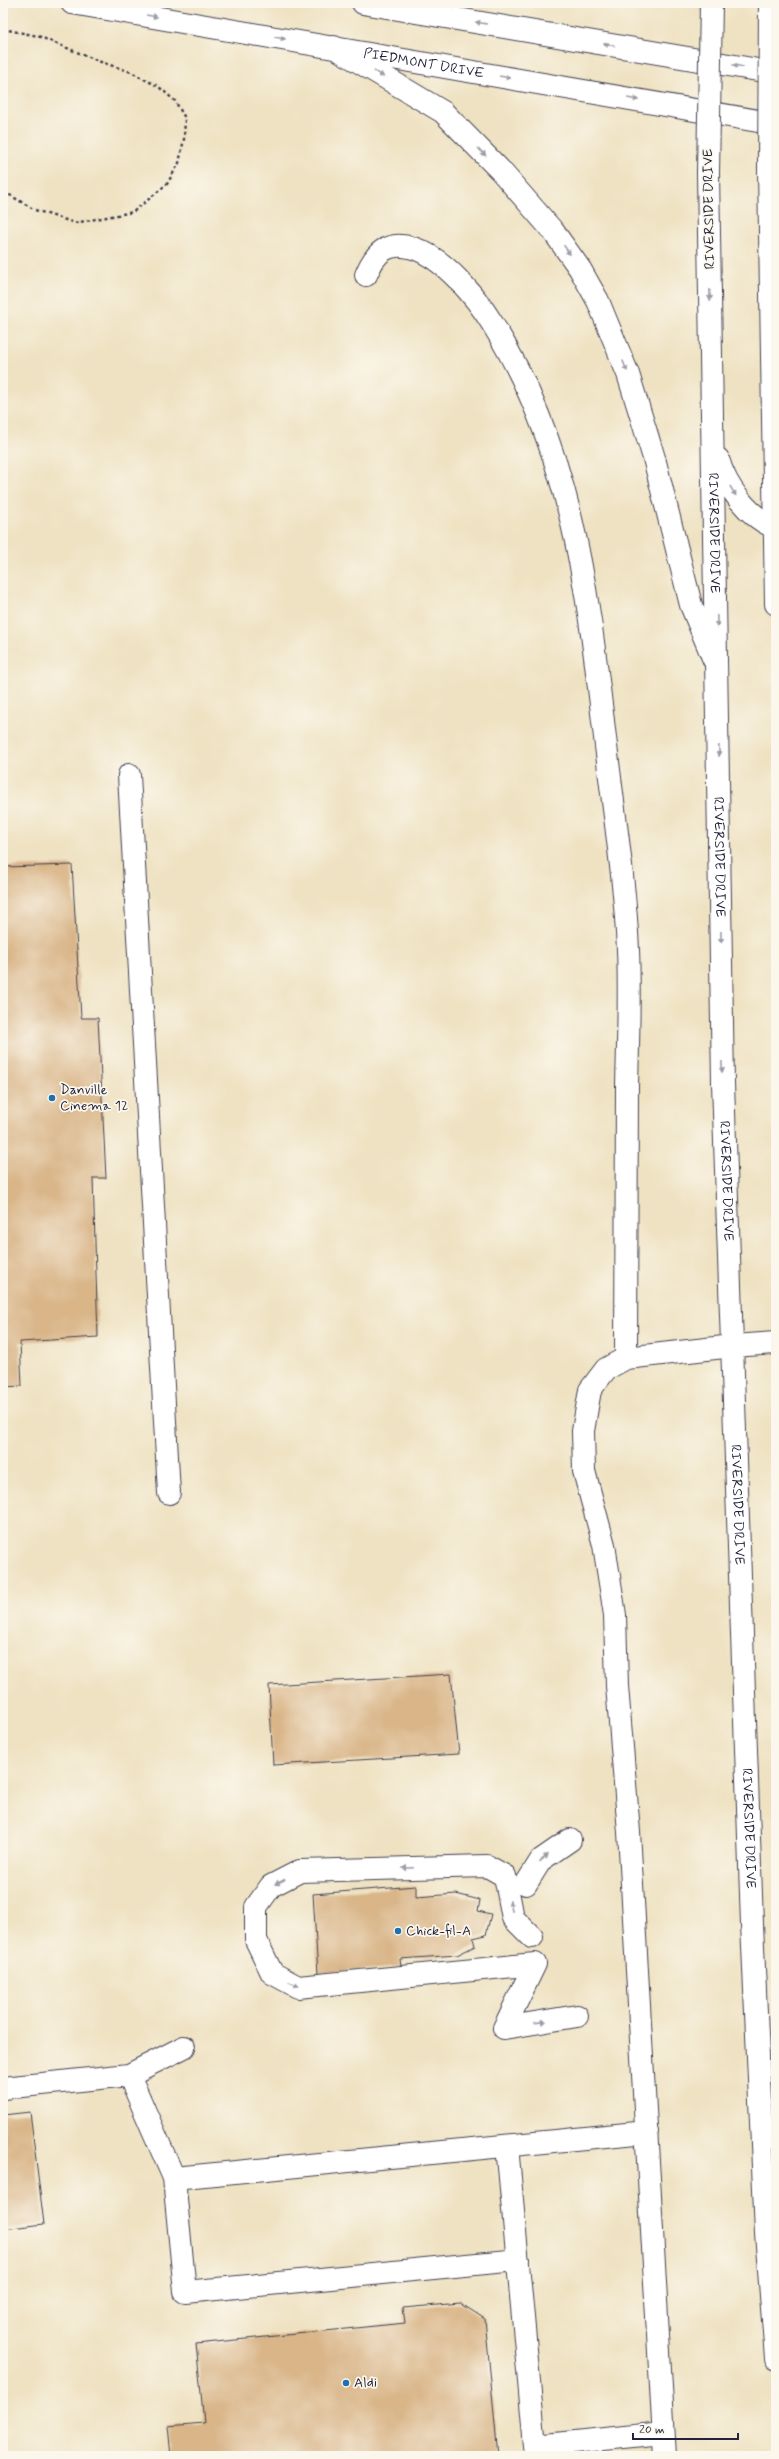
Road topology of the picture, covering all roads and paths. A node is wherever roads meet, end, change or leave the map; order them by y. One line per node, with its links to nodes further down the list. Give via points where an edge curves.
1 (72, 3): 6 (main road, PIEDMONT DRIVE, one-way to 6)
2 (363, 3): 7 (main road, one-way to 2)
3 (711, 3): 12 (main road, RIVERSIDE DRIVE, one-way to 12, bridge, via 708,172)
4 (770, 3): 10 (main road, bridge, via 769,169)
5 (3, 29): 9 (path, via 38,36 131,72 170,96 185,118 179,163 167,184 132,212 75,223 35,210)
6 (334, 47): 8 (main road, PIEDMONT DRIVE, one-way to 8); 15 (main road, one-way to 15, via 442,112 500,170 553,231 580,269 598,301 628,374 654,458 690,605)
7 (776, 73)
8 (776, 124)
9 (3, 191)
10 (772, 256): 13 (main road)
11 (366, 274): 19 (main road, via 373,259 383,250 400,245 406,246 417,249 451,272 479,301 513,358 538,410 569,507 589,606 617,833 628,951)
12 (714, 442): 13 (main road, one-way to 13, via 723,474 737,498 764,522); 15 (main road, RIVERSIDE DRIVE, one-way to 15)
13 (775, 527): 14 (main road)
14 (776, 604)
15 (718, 668): 18 (main road, RIVERSIDE DRIVE, one-way to 18, via 723,1083)
16 (129, 775): 20 (main road)
17 (776, 1343): 18 (main road)
18 (733, 1346): 19 (main road); 32 (main road, RIVERSIDE DRIVE, via 752,1924 766,2233)
19 (626, 1358): 28 (main road, via 606,1369 590,1390 582,1431 584,1471 604,1545 615,1615 617,1686 629,1832 637,2009)
20 (169, 1493)
21 (570, 1840): 22 (main road, one-way to 21, via 541,1860)
22 (526, 1884)
23 (532, 1937): 24 (main road, one-way to 24, via 513,1918 505,1876 487,1866 300,1872 272,1886 256,1907 256,1940 272,1973 298,1987 535,1964 504,2028)
24 (577, 2016)
25 (184, 2046): 26 (main road)
26 (129, 2075): 27 (main road); 30 (main road)
27 (3, 2088)
28 (647, 2132): 29 (main road); 33 (main road)
29 (507, 2146): 30 (main road); 31 (main road)
30 (174, 2178): 31 (main road, via 185,2292)
31 (518, 2260): 33 (main road, via 535,2446)
32 (776, 2358)
33 (663, 2433): 34 (main road)
34 (665, 2456)

